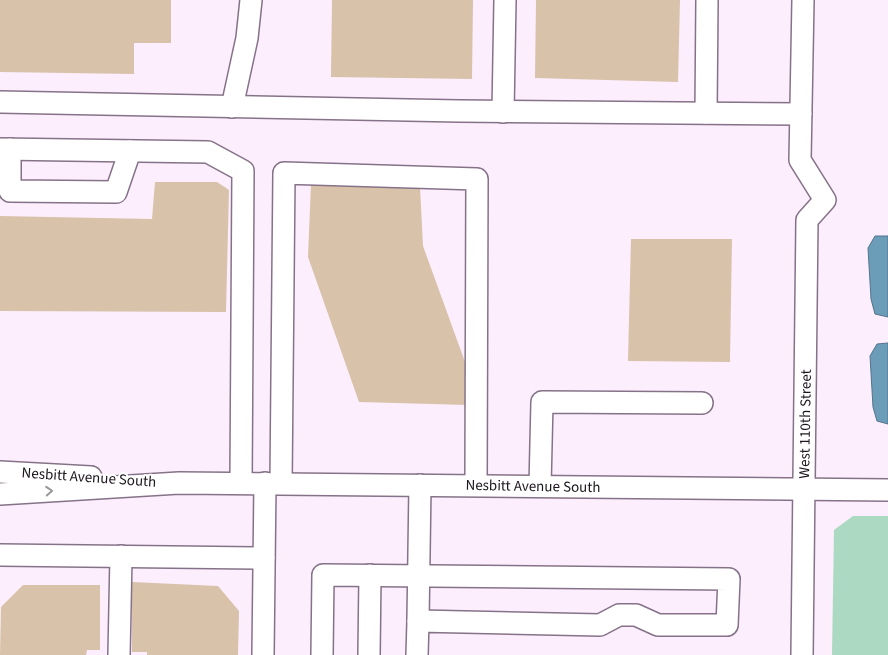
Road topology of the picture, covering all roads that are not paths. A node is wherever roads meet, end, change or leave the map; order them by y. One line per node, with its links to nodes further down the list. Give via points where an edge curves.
1 (251, 0): 6 (street, via 247,38)
2 (506, 0): 7 (street)
3 (707, 0): 8 (street)
4 (802, 0): 9 (street)
5 (0, 102): 6 (street)
6 (232, 107): 7 (street)
7 (503, 112): 8 (street)
8 (706, 113): 9 (street)
9 (801, 114): 20 (street, West 110th Street, via 800,160 824,200 807,220)
10 (5, 149): 11 (street); 11 (street, via 10,191 116,192)
11 (130, 151): 15 (street, via 208,152 243,171)
12 (702, 403): 19 (street, via 542,402)
13 (0, 472): 14 (street, Nesbitt Avenue South)
14 (179, 483): 15 (street, Nesbitt Avenue South); 22 (street, Nesbitt Avenue South, one-way to 14)
15 (240, 483): 16 (street, Nesbitt Avenue South)
16 (273, 483): 17 (street, Nesbitt Avenue South); 18 (street, via 284,173 477,179); 25 (street)
17 (420, 485): 18 (street, Nesbitt Avenue South); 27 (street)
18 (476, 485): 19 (street, Nesbitt Avenue South)
19 (540, 486): 20 (street, Nesbitt Avenue South)
20 (804, 489): 21 (street, Nesbitt Avenue South); 34 (street, West 110th Street)
21 (888, 490)
22 (0, 494)
23 (0, 555): 24 (street)
24 (121, 556): 25 (street); 29 (street)
25 (264, 558): 30 (street)
26 (370, 576): 27 (street); 31 (street, via 323,575); 32 (street)
27 (419, 576): 28 (street); 28 (street, via 729,579 727,625 658,625 636,615 619,615 600,625)
28 (418, 621): 33 (street)
29 (119, 655)
30 (263, 655)
31 (322, 655)
32 (369, 655)
33 (417, 655)
34 (802, 655)

